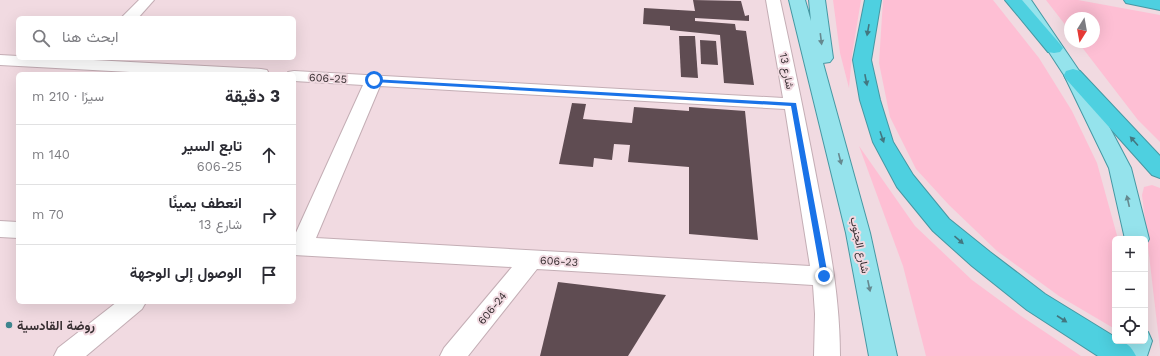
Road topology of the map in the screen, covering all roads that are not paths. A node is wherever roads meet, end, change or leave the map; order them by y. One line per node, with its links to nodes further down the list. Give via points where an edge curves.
1 (148, 0): 10 (street)
2 (773, 0): 18 (street, شارع 13)
3 (797, 0): 19 (main road, شارع الجنوب)
4 (817, 0): 19 (main road, شارع الجنوب, one-way to 19)
5 (873, 0): 28 (highway, one-way to 28, via 862,60 870,100 883,142 905,181 941,225 1036,302)
6 (1013, 0): 11 (highway)
7 (1023, 0): 11 (main road)
8 (1132, 0): 9 (highway)
9 (1160, 5)
10 (131, 16)
11 (1054, 48): 15 (main road)
12 (0, 60): 13 (street)
13 (85, 61): 14 (street)
14 (234, 72)
15 (1073, 75): 20 (highway, one-way to 15); 23 (main road, one-way to 15, via 1120,168)
16 (296, 76): 17 (street, 606-25)
17 (374, 80): 18 (street, 606-25); 24 (street)
18 (794, 104): 26 (street, شارع 13)
19 (833, 134): 32 (main road, شارع الجنوب, one-way to 32, via 858,233)
20 (1160, 170)
21 (0, 229): 22 (street)
22 (16, 230)
23 (1136, 236)
24 (298, 246): 25 (street, 606-23)
25 (532, 259): 26 (street, 606-23); 30 (street, 606-24)
26 (824, 276): 31 (street, شارع 13)
27 (132, 304): 29 (street)
28 (1132, 348)
29 (67, 356)
30 (453, 356)
31 (827, 356)
32 (883, 356)

